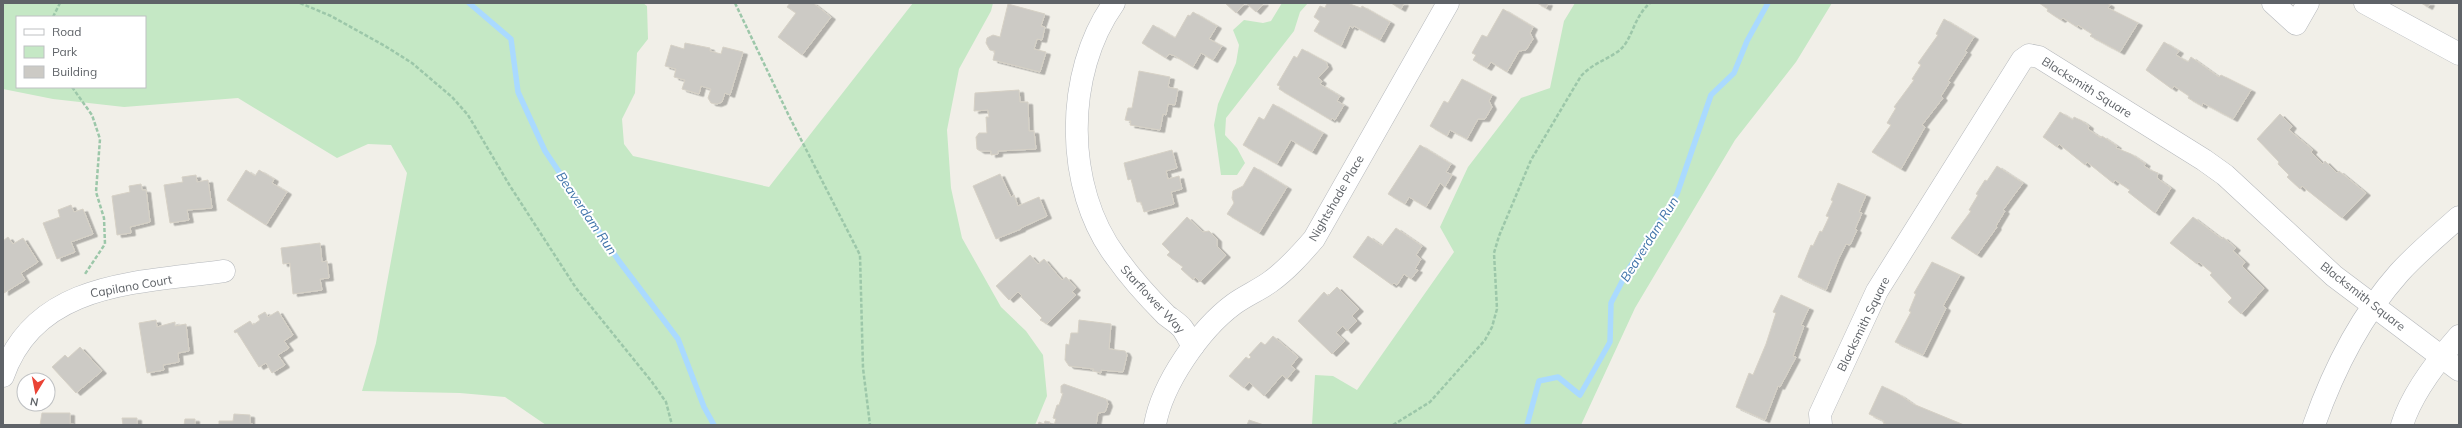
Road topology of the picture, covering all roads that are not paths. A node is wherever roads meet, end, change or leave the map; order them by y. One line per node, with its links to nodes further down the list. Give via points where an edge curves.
1 (1114, 3): 11 (street, Starflower Way, via 1094,37 1079,93 1076,112 1079,162 1091,211 1102,236 1132,278 1166,315 1182,327)
2 (1448, 3): 11 (street, Nightshade Place, via 1314,239 1271,281 1222,314)
3 (2273, 3): 4 (street, via 2296,24)
4 (2308, 3)
5 (2365, 3): 6 (street)
6 (2459, 54)
7 (2459, 217): 9 (street, via 2399,273)
8 (224, 271): 14 (street, Capilano Court, via 108,287 85,293 57,307 32,327 12,354)
9 (2374, 305): 12 (street, Blacksmith Square); 16 (street, Blacksmith Square, via 2334,276 2225,175 2039,57 2029,55 2022,60 1877,291 1820,414); 17 (street, via 2340,359)
10 (2459, 336): 12 (street)
11 (1193, 346): 15 (street, Nightshade Place, via 1164,396)
12 (2441, 357): 13 (street, Blacksmith Square); 18 (street, via 2408,409)
13 (2459, 370)
14 (3, 376)
15 (1155, 425)
16 (1821, 425)
17 (2314, 425)
18 (2402, 425)

